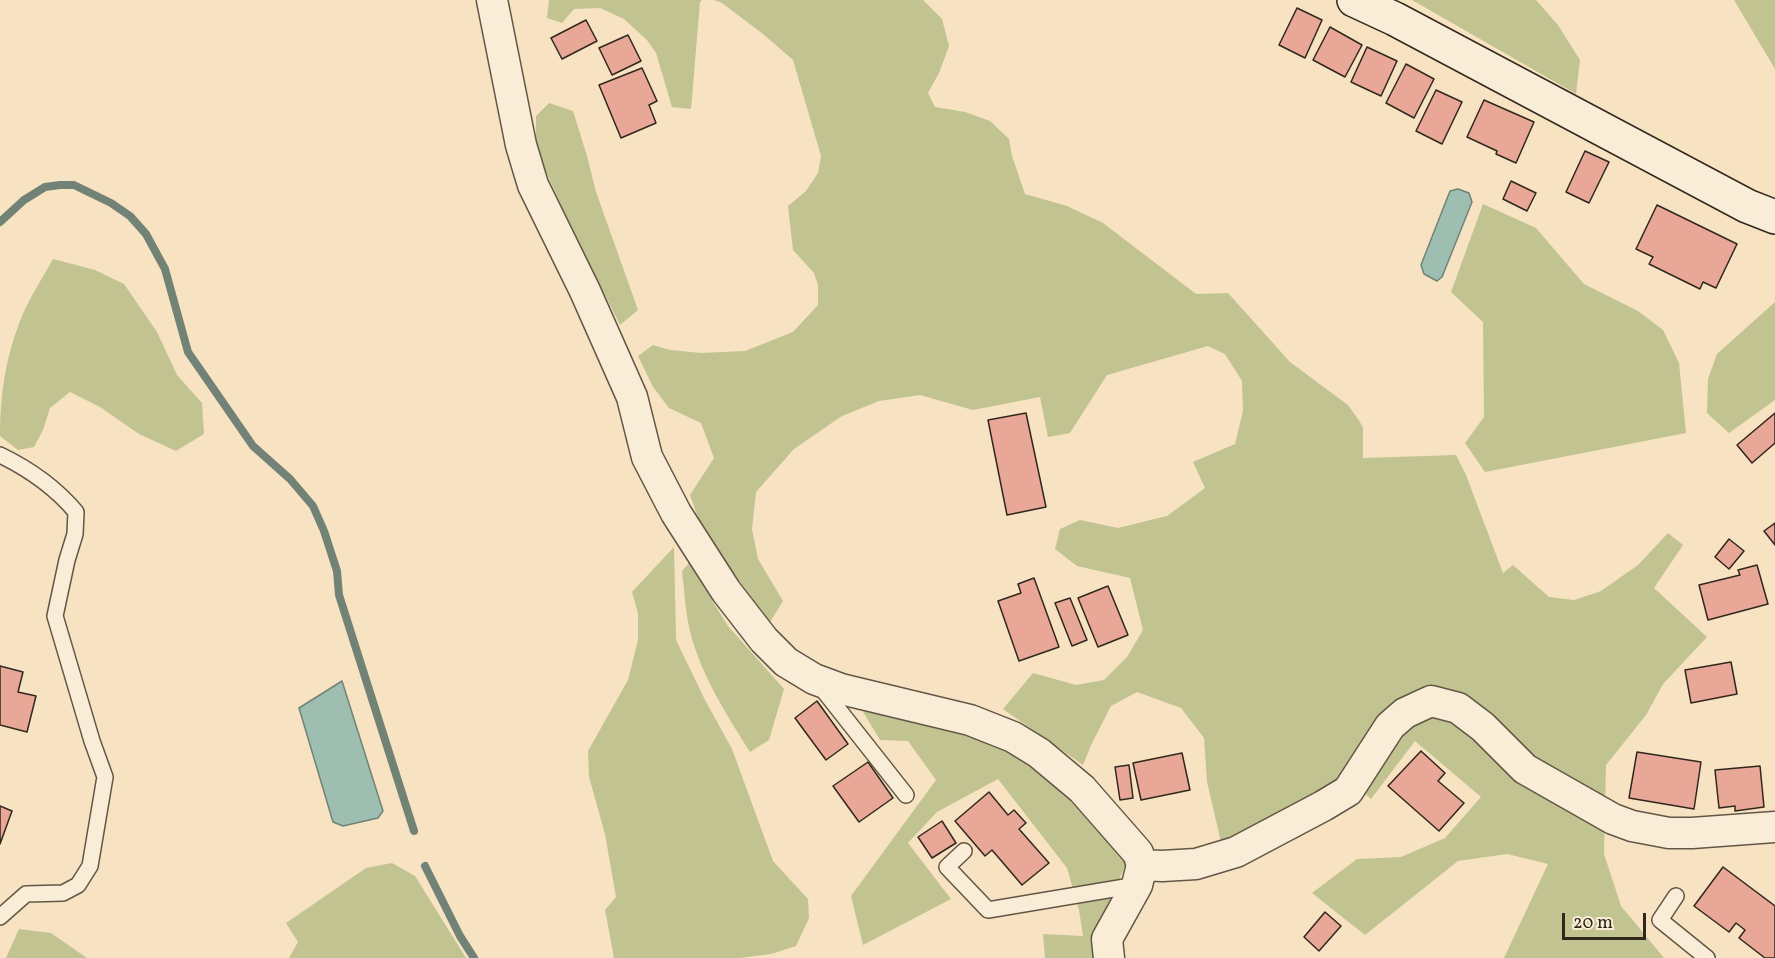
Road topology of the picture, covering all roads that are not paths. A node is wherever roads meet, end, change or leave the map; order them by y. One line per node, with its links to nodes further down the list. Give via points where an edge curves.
1 (492, 0): 5 (street, via 521,145 533,185 632,397 647,457 676,513 726,591 786,662)
2 (1354, 0): 3 (street, via 1747,206)
3 (1775, 217)
4 (0, 455): 11 (lane, via 20,464 60,494 76,512 75,534 55,616 105,777 90,866 78,885 63,893 26,894)
5 (814, 679): 6 (lane); 9 (street, via 970,720 1013,737 1082,789 1138,853)
6 (906, 795)
7 (1775, 827): 9 (street, via 1669,833 1632,826 1525,769 1458,708 1431,701 1389,726 1348,791 1323,806 1236,852 1196,864 1162,866)
8 (964, 851): 9 (lane, via 947,867 988,910)
9 (1139, 875): 12 (street, via 1107,939)
10 (1676, 896): 13 (lane, via 1660,920)
11 (0, 917)
12 (1109, 958)
13 (1707, 958)

